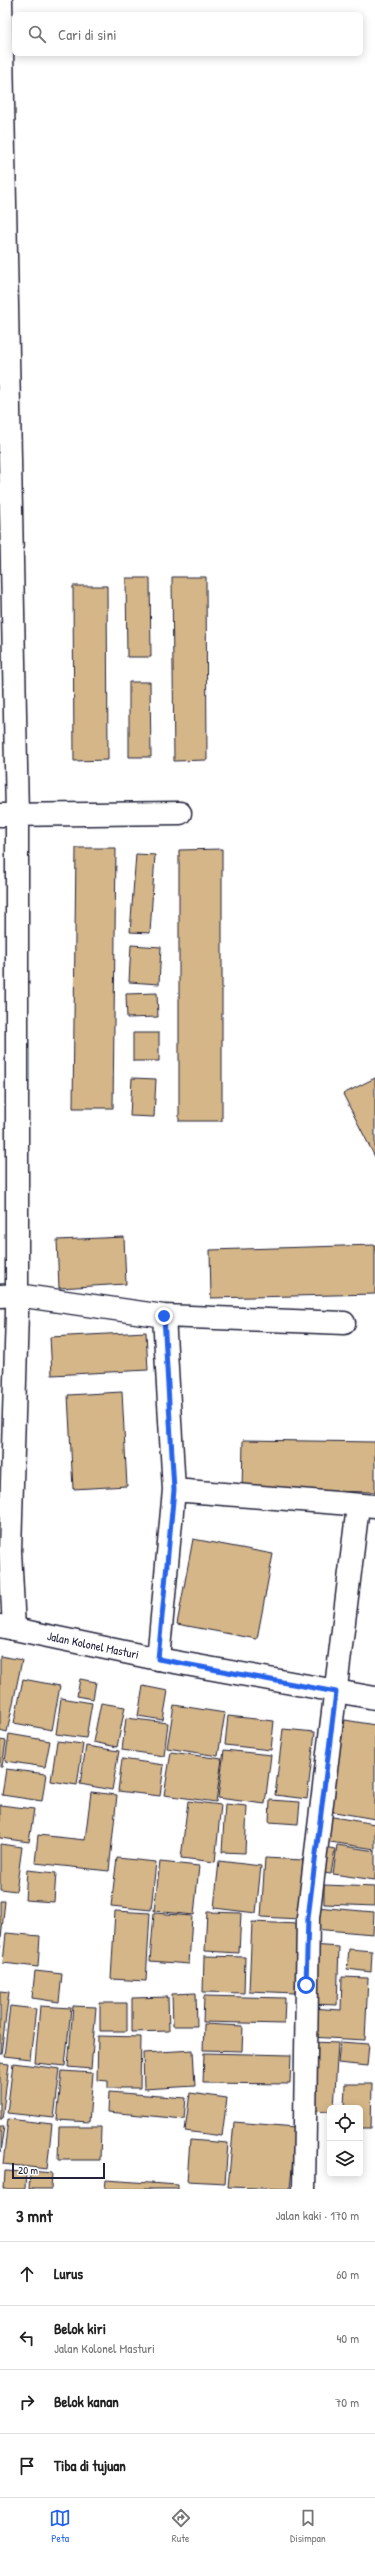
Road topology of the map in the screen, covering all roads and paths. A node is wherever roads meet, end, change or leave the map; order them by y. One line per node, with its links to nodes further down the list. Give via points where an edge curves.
1 (1, 0): 2 (street)
2 (5, 454): 4 (street)
3 (180, 813): 4 (street)
4 (9, 815): 5 (street)
5 (8, 1295): 6 (street); 10 (street, via 10,1551)
6 (164, 1316): 7 (street); 8 (street)
7 (344, 1323)
8 (174, 1490): 9 (street); 11 (street)
9 (366, 1506): 12 (street)
10 (7, 1628): 11 (street, Jalan Kolonel Masturi)
11 (158, 1659): 12 (street, Jalan Kolonel Masturi)
12 (336, 1692): 13 (street, Jalan Kolonel Masturi); 14 (street, via 308,1918)
13 (375, 1698)
14 (304, 2189)

